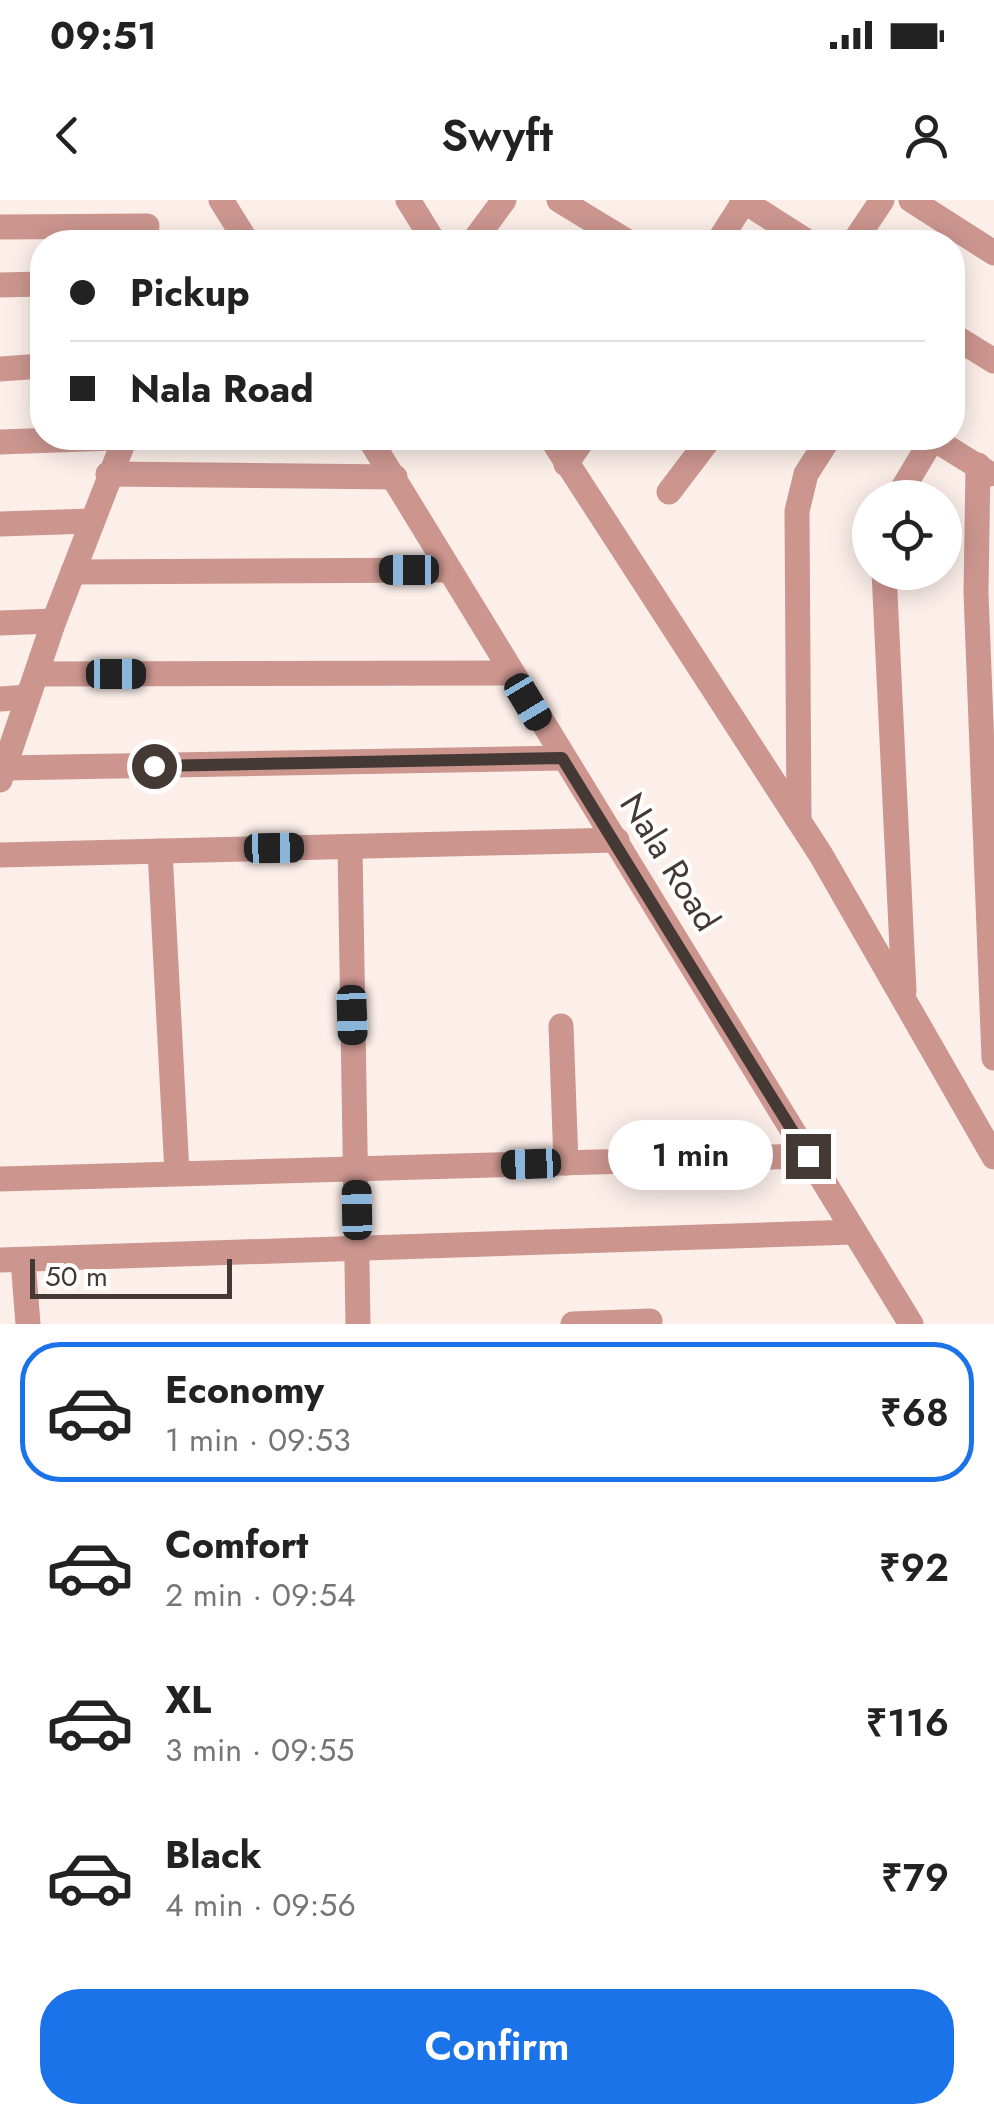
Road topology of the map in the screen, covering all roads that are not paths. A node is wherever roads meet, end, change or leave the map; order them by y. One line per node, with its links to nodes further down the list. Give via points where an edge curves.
1 (221, 200): 10 (street)
2 (408, 200): 11 (street)
3 (504, 200): 12 (street)
4 (560, 200): 13 (street)
5 (744, 200): 14 (street); 15 (street)
6 (882, 200): 16 (street)
7 (911, 200): 17 (street)
8 (146, 223): 9 (street)
9 (0, 228)
10 (240, 230)
11 (427, 230)
12 (482, 230)
13 (593, 230)
14 (725, 230)
15 (790, 230)
16 (862, 230)
17 (957, 230)
18 (965, 235): 19 (street)
19 (994, 254)
20 (0, 284): 21 (street)
21 (30, 284)
22 (965, 343): 23 (street)
23 (994, 361)
24 (30, 367): 25 (street)
25 (0, 369)
26 (30, 441): 27 (street)
27 (0, 442)
28 (119, 450): 38 (street)
29 (377, 450): 39 (street, Nala Road)
30 (558, 450): 36 (street)
31 (576, 450): 36 (street)
32 (701, 450): 41 (street)
33 (821, 450): 54 (street, via 806,474 797,511)
34 (925, 450): 40 (street)
35 (952, 450): 37 (street)
36 (566, 464): 54 (street)
37 (986, 471): 61 (street, via 976,593)
38 (108, 474): 39 (street); 42 (street)
39 (396, 477): 44 (street, Nala Road)
40 (908, 480)
41 (670, 492)
42 (91, 521): 43 (street); 45 (street)
43 (0, 524)
44 (446, 570): 45 (street); 49 (street, Nala Road)
45 (74, 572): 47 (street)
46 (885, 590): 59 (street)
47 (54, 621): 48 (street); 50 (street)
48 (0, 623)
49 (510, 673): 50 (street); 52 (street, Nala Road)
50 (32, 686): 51 (street); 53 (street)
51 (0, 700)
52 (562, 758): 53 (street); 55 (street, Nala Road)
53 (2, 774)
54 (799, 822): 59 (street)
55 (617, 840): 56 (street); 62 (street, Nala Road)
56 (350, 847): 57 (street); 65 (street)
57 (160, 851): 58 (street); 66 (street)
58 (0, 855)
59 (904, 996): 63 (street)
60 (562, 1026): 64 (street)
61 (994, 1058)
62 (808, 1156): 64 (street); 68 (street, Nala Road)
63 (994, 1157)
64 (566, 1163): 65 (street)
65 (356, 1170): 66 (street); 69 (street)
66 (177, 1172): 67 (street)
67 (0, 1179)
68 (854, 1232): 69 (street); 75 (street, Nala Road)
69 (358, 1250): 70 (street); 73 (street)
70 (12, 1260): 72 (street)
71 (650, 1321): 74 (street)
72 (28, 1324)
73 (358, 1324)
74 (573, 1324)
75 (911, 1324)

